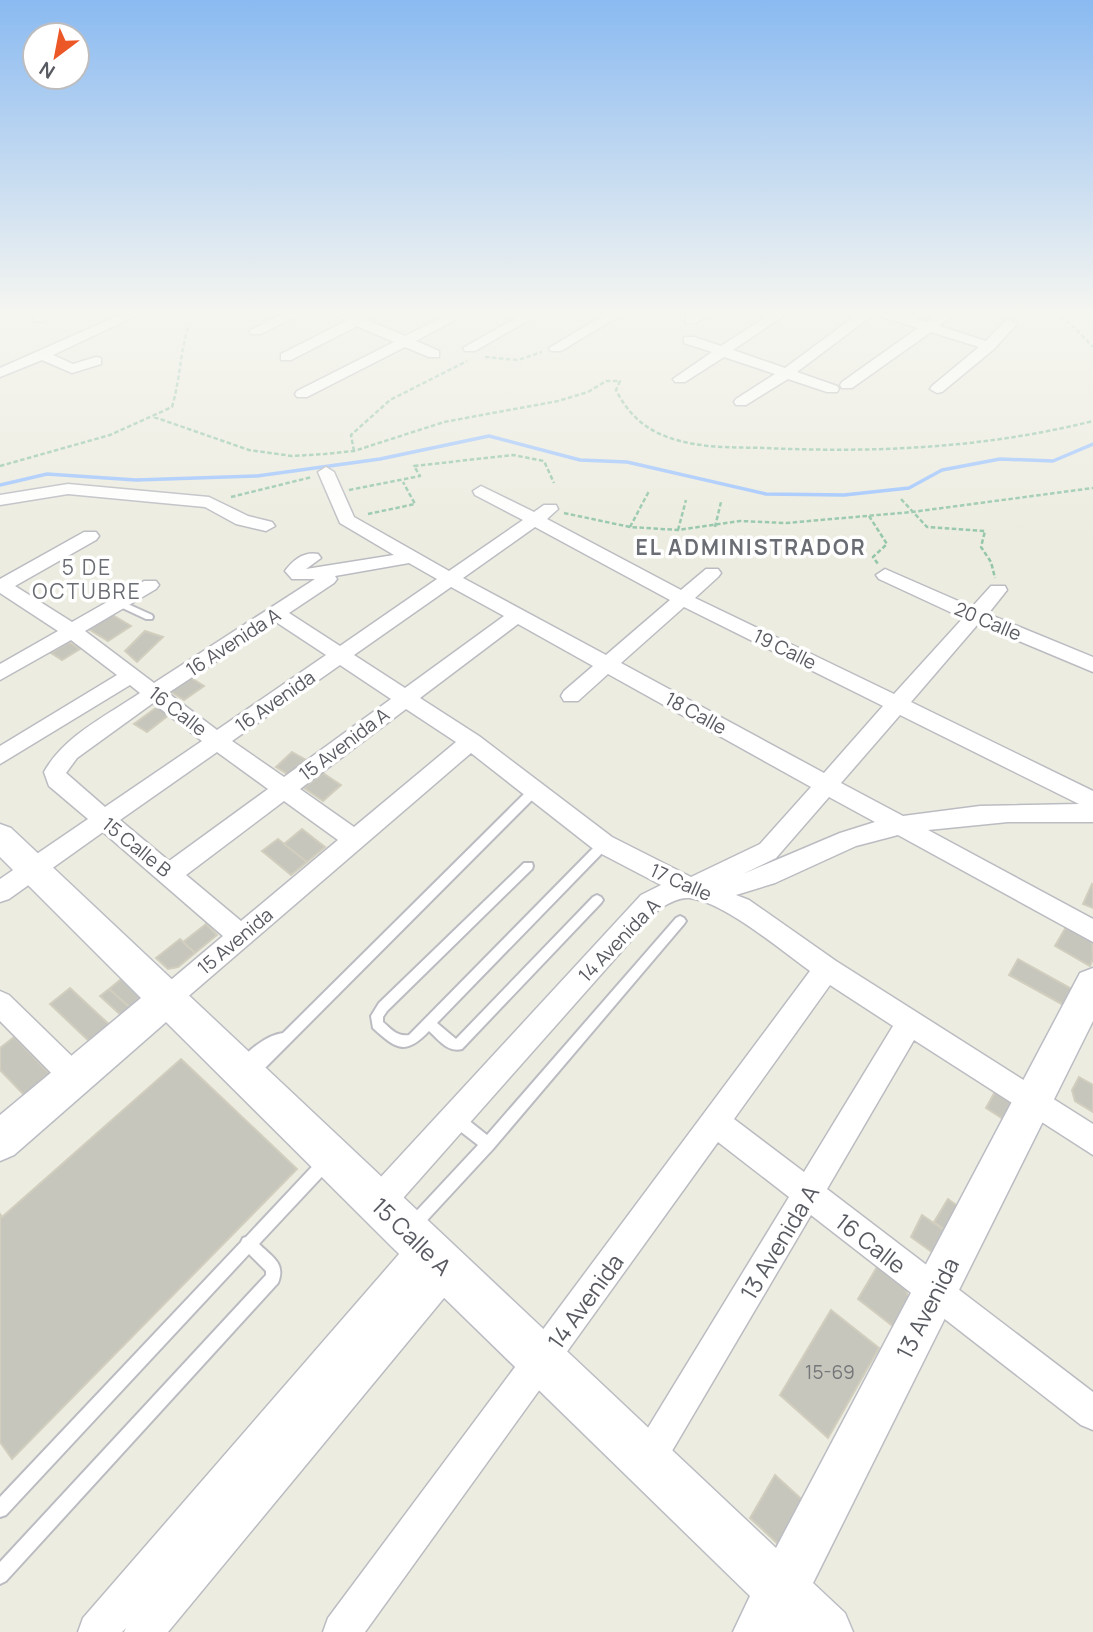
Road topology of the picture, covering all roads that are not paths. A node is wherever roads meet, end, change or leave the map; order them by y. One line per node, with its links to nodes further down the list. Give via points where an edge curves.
1 (317, 386): 7 (street)
2 (766, 386): 8 (street)
3 (824, 386): 5 (street)
4 (942, 386): 6 (street)
5 (832, 389)
6 (937, 390)
7 (302, 394)
8 (741, 402)
9 (327, 470): 15 (street, 18 Calle, via 346,519)
10 (481, 491): 12 (street, 19 Calle)
11 (0, 500): 13 (street, via 68,489 209,502)
12 (542, 515): 19 (street, 16 Avenida); 24 (street, 19 Calle)
13 (266, 526)
14 (90, 536): 21 (street)
15 (414, 557): 16 (street, via 306,575 294,571); 19 (street, 18 Calle)
16 (312, 558)
17 (712, 573): 24 (street)
18 (885, 575): 28 (street, 20 Calle)
19 (452, 578): 27 (street, 18 Calle); 31 (street, 16 Avenida)
20 (328, 579): 26 (street, 16 Avenida A)
21 (1, 585): 30 (street, 16 Calle)
22 (150, 585): 25 (street)
23 (998, 590): 28 (street, 14 Avenida A)
24 (683, 599): 32 (street); 39 (street, 19 Calle)
25 (119, 603): 29 (lane); 30 (street)
26 (277, 614): 31 (street, 17 Calle); 36 (street, 16 Avenida A)
27 (518, 615): 32 (street, 18 Calle); 38 (street, 15 Avenida A)
28 (975, 616): 33 (street, 20 Calle); 39 (street, 14 Avenida A)
29 (149, 617)
30 (72, 631): 34 (street); 35 (street, 16 Calle)
31 (339, 656): 38 (street, 17 Calle); 40 (street, 16 Avenida)
32 (608, 664): 37 (street); 44 (street, 18 Calle)
33 (1093, 665)
34 (0, 673)
35 (132, 675): 36 (street, 16 Calle); 43 (street)
36 (155, 692): 40 (street, 16 Calle); 42 (street, 16 Avenida A)
37 (571, 696)
38 (405, 699): 41 (street, 17 Calle); 45 (street, 15 Avenida A)
39 (896, 704): 44 (street, 14 Avenida A); 47 (street, 19 Calle)
40 (217, 741): 45 (street, 16 Calle); 49 (street, 16 Avenida)
41 (471, 741): 52 (street, 15 Avenida); 53 (street, 17 Calle)
42 (69, 752): 49 (street, 15 Calle B, via 55,772 57,780)
43 (0, 756)
44 (827, 785): 50 (street, 18 Calle); 57 (street, 14 Avenida A, via 768,851)
45 (284, 789): 52 (street, 16 Calle); 56 (street, 15 Avenida A)
46 (528, 797): 69 (lane)
47 (1093, 801)
48 (1093, 813): 50 (street, via 963,815)
49 (104, 820): 55 (street, 16 Avenida); 56 (street, 15 Calle B)
50 (900, 825): 57 (street, via 830,846 750,884 725,889); 61 (street, 18 Calle)
51 (0, 837): 55 (street, 15 Calle A)
52 (354, 839): 62 (street, 15 Avenida)
53 (604, 844): 57 (street, 17 Calle); 67 (lane)
54 (528, 866): 67 (lane, via 377,1016 377,1024 398,1042 406,1043)
55 (33, 869): 58 (street, 16 Avenida); 65 (street, 15 Calle A)
56 (171, 873): 62 (street, 15 Calle B)
57 (693, 887): 63 (street, 17 Calle, via 740,906); 72 (street, 14 Avenida A, via 650,902)
58 (0, 892)
59 (597, 900): 67 (lane, via 458,1045)
60 (680, 921): 76 (lane)
61 (1093, 931)
62 (241, 936): 65 (street, 15 Avenida)
63 (827, 970): 68 (street, 17 Calle); 73 (street, 14 Avenida)
64 (1093, 984): 71 (street, 13 Avenida)
65 (168, 998): 69 (street, 15 Calle A); 70 (street, 15 Avenida)
66 (0, 1003): 70 (street)
67 (429, 1023)
68 (910, 1023): 71 (street, 17 Calle); 78 (street, 13 Avenida A)
69 (244, 1072): 77 (street, 15 Calle A)
70 (74, 1077): 74 (street, 15 Avenida)
71 (1033, 1102): 75 (street, 17 Calle); 81 (street, 13 Avenida)
72 (455, 1118): 76 (lane); 79 (street, 14 Avenida A)
73 (716, 1124): 78 (street, 16 Calle); 82 (street, 14 Avenida)
74 (0, 1141)
75 (1093, 1141)
76 (488, 1144): 79 (lane)
77 (330, 1157): 79 (street, 15 Calle A); 80 (lane)
78 (808, 1194): 81 (street, 16 Calle); 84 (street, 13 Avenida A)
79 (414, 1238): 82 (street, 15 Calle A); 88 (street); 89 (street)
80 (248, 1243): 85 (lane); 86 (lane, via 274,1268 273,1278)
81 (935, 1292): 83 (street, 16 Calle); 87 (street, 13 Avenida)
82 (542, 1360): 84 (street, 15 Calle A); 90 (street, 14 Avenida)
83 (1093, 1413)
84 (647, 1461): 87 (street, 15 Calle A)
85 (0, 1509)
86 (0, 1575)
87 (782, 1590): 91 (street, 13 Avenida); 92 (street, 15 Calle A)
88 (97, 1632)
89 (143, 1632)
90 (342, 1632)
91 (760, 1632)
92 (826, 1632)

